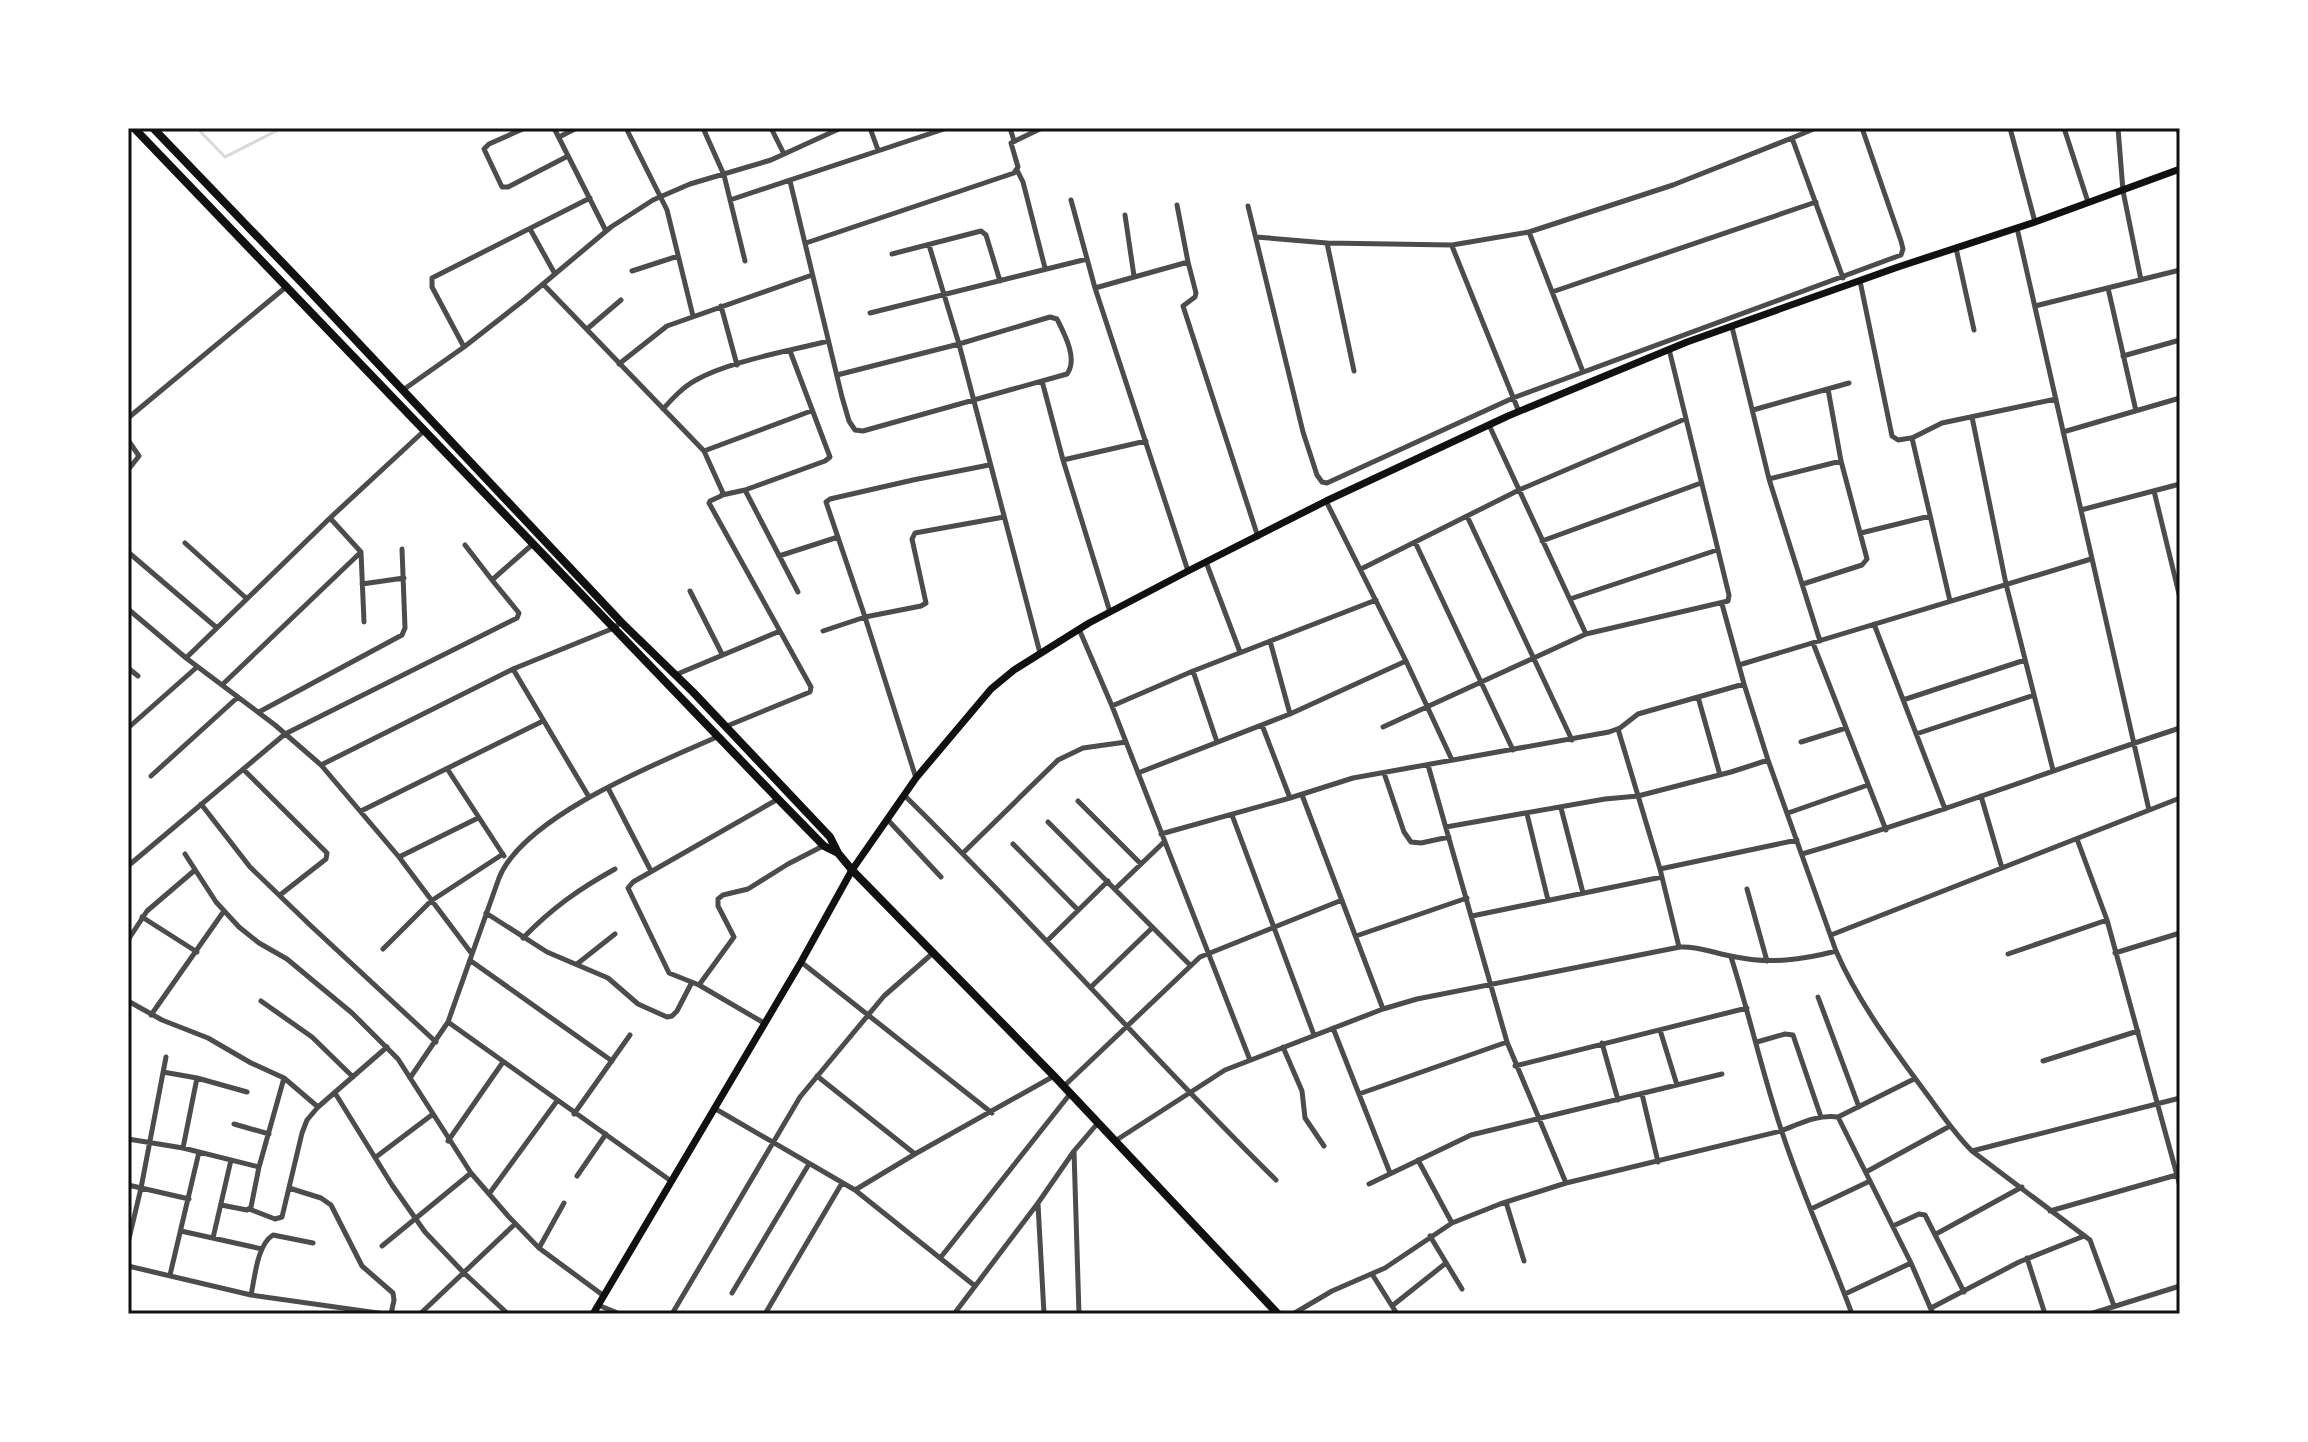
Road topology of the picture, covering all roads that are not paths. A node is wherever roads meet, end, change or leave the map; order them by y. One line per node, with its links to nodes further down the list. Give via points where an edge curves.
1 (134, 128): 72 (highway)
2 (153, 128): 67 (highway)
3 (525, 128): 26 (street, via 484,149 502,187)
4 (554, 128): 21 (street)
5 (577, 128): 21 (street)
6 (626, 128): 32 (street)
7 (703, 128): 29 (street)
8 (771, 128): 25 (street)
9 (841, 128): 25 (street)
10 (870, 128): 24 (street)
11 (947, 128): 24 (street)
12 (1010, 128): 23 (street)
13 (1042, 128): 23 (street)
14 (1816, 128): 22 (street)
15 (1862, 128): 63 (street, via 1903,249 1901,255)
16 (2010, 128): 41 (street)
17 (2064, 128): 37 (street)
18 (2118, 128): 31 (street)
19 (2178, 128): 20 (street)
20 (2180, 136)
21 (559, 137): 26 (street)
22 (1792, 138): 36 (street); 45 (street, via 1673,185)
23 (1014, 141): 28 (street, via 1010,145)
24 (878, 150): 30 (street)
25 (784, 154): 29 (street)
26 (568, 156): 33 (street)
27 (2180, 169): 31 (main road)
28 (1017, 170): 47 (street); 57 (street)
29 (724, 175): 32 (street); 34 (street)
30 (790, 181): 34 (street); 47 (street)
31 (2123, 191): 37 (main road); 64 (street)
32 (661, 195): 44 (street); 53 (street)
33 (590, 198): 43 (street); 44 (street)
34 (730, 200): 55 (street)
35 (1071, 200): 54 (street)
36 (1816, 202): 63 (street); 73 (street)
37 (2088, 203): 41 (main road)
38 (1177, 205): 56 (street)
39 (1248, 206): 46 (street)
40 (1125, 215): 62 (street)
41 (2035, 222): 42 (main road)
42 (2017, 227): 51 (main road); 77 (street)
43 (530, 229): 60 (street); 86 (street, via 432,278)
44 (606, 231): 60 (street)
45 (1529, 232): 50 (street); 73 (street)
46 (1256, 237): 48 (street); 99 (street, via 1296,406 1322,482)
47 (806, 243): 61 (street)
48 (1327, 243): 50 (street); 92 (street)
49 (929, 245): 52 (street); 65 (street, via 983,232); 74 (street)
50 (1452, 245): 99 (street)
51 (1956, 248): 66 (main road); 82 (street)
52 (892, 254)
53 (678, 256): 59 (street); 79 (street)
54 (1087, 259): 57 (street); 70 (street)
55 (745, 261)
56 (1188, 262): 62 (street); 137 (street, via 1196,295 1184,304 1184,311)
57 (1045, 268): 65 (street)
58 (2180, 270): 64 (street)
59 (632, 271)
60 (555, 274): 68 (street)
61 (812, 275): 76 (street); 84 (street)
62 (1134, 276): 70 (street)
63 (1842, 276): 69 (street); 93 (street)
64 (2141, 280): 71 (street)
65 (1000, 281): 74 (street)
66 (1860, 281): 69 (main road); 114 (street, via 1892,436)
67 (302, 283): 72 (highway); 98 (highway)
68 (543, 284): 81 (street); 86 (street)
69 (1846, 286): 80 (main road)
70 (1095, 288): 116 (street)
71 (2108, 288): 77 (street); 89 (street)
72 (290, 290): 109 (street); 112 (highway)
73 (1552, 292): 93 (street)
74 (945, 294): 78 (street); 85 (street)
75 (621, 300): 81 (street)
76 (721, 306): 79 (street); 91 (street)
77 (2035, 306): 101 (street)
78 (870, 313)
79 (693, 316): 90 (street, via 663,328)
80 (1732, 327): 87 (main road); 104 (street)
81 (587, 329): 90 (street)
82 (1974, 330)
83 (2180, 340): 89 (street)
84 (828, 341): 88 (street); 94 (street)
85 (959, 344): 94 (street); 95 (street, via 1056,318 1072,368); 102 (street)
86 (464, 347): 98 (street)
87 (1669, 349): 107 (main road); 110 (street)
88 (790, 351): 91 (street); 105 (street)
89 (2123, 356): 106 (street)
90 (619, 364): 103 (street)
91 (737, 365): 103 (street, via 697,379)
92 (1354, 371)
93 (1583, 372): 99 (street)
94 (837, 375): 102 (street, via 849,421 859,431)
95 (1042, 381): 102 (street); 118 (street)
96 (1849, 383): 97 (street)
97 (1828, 389): 104 (street); 119 (street)
98 (403, 390): 170 (highway)
99 (1513, 398): 107 (street)
100 (2180, 398): 106 (street)
101 (2056, 399): 108 (street); 113 (street)
102 (973, 401): 120 (street)
103 (663, 409): 117 (street)
104 (1753, 410): 122 (street)
105 (811, 411): 117 (street); 125 (street, via 829,458)
106 (2136, 411): 113 (street)
107 (1519, 412): 111 (main road)
108 (1972, 417): 114 (street, via 1942,423); 156 (street)
109 (128, 418)
110 (1685, 419): 123 (street); 126 (street)
111 (1489, 425): 126 (street); 129 (main road)
112 (425, 430): 134 (street); 141 (highway)
113 (2063, 432): 130 (street)
114 (1912, 438): 132 (street)
115 (128, 440): 121 (street, via 139,456)
116 (1146, 441): 118 (street); 151 (street)
117 (704, 451): 128 (street)
118 (1063, 460): 166 (street)
119 (1841, 461): 122 (street); 135 (street)
120 (989, 465): 133 (street); 136 (street, via 828,500)
121 (128, 470)
122 (1769, 479): 155 (street)
123 (1701, 483): 138 (street); 144 (street)
124 (2180, 484): 127 (street)
125 (745, 490): 128 (street); 147 (street)
126 (1519, 490): 131 (street); 138 (street)
127 (2154, 491): 130 (street); 160 (street)
128 (722, 495): 173 (street, via 709,503)
129 (1326, 501): 137 (main road); 150 (street)
130 (2081, 510): 148 (street)
131 (1467, 516): 139 (street); 182 (street)
132 (1930, 516): 135 (street); 163 (street)
133 (1004, 517): 167 (street, via 913,534 927,603); 180 (street)
134 (330, 518): 146 (street); 159 (street)
135 (1861, 533): 155 (street, via 1866,563)
136 (838, 537): 147 (street); 167 (street)
137 (1258, 537): 149 (main road)
138 (1542, 541): 161 (street)
139 (1415, 542): 150 (street); 193 (street)
140 (185, 543): 159 (street)
141 (533, 544): 153 (street); 170 (highway)
142 (465, 545): 153 (street)
143 (402, 549): 152 (street)
144 (1717, 550): 161 (street); 164 (street, via 1730,599)
145 (128, 552): 171 (street)
146 (361, 552): 154 (street); 195 (street)
147 (779, 556): 158 (street)
148 (2091, 559): 156 (street); 219 (street)
149 (1206, 562): 151 (main road); 179 (street)
150 (1361, 569): 162 (street)
151 (1188, 571): 166 (main road)
152 (404, 578): 154 (street); 202 (street, via 405,628 400,637)
153 (492, 580): 212 (street, via 519,613 517,618)
154 (362, 584): 168 (street)
155 (1803, 584): 177 (street)
156 (2006, 584): 163 (street); 184 (street)
157 (690, 591): 181 (street)
158 (798, 592)
159 (246, 598): 171 (street)
160 (2180, 598)
161 (1570, 599): 175 (street)
162 (1376, 600): 176 (street); 185 (street)
163 (1950, 601): 169 (street)
164 (1722, 604): 175 (street); 186 (street)
165 (128, 609): 183 (street)
166 (1110, 612): 172 (main road)
167 (865, 617): 174 (street); 232 (street)
168 (364, 622)
169 (1874, 624): 177 (street); 199 (street)
170 (618, 625): 189 (street); 191 (highway); 214 (highway)
171 (217, 628): 183 (street)
172 (1079, 629): 180 (main road); 200 (street)
173 (780, 631): 181 (street); 206 (street, via 811,690)
174 (823, 631)
175 (1586, 634): 182 (street)
176 (1270, 641): 179 (street); 203 (street)
177 (1820, 641): 178 (street)
178 (1813, 643): 186 (street); 209 (street)
179 (1240, 652): 190 (street)
180 (1040, 653): 232 (main road, via 991,689)
181 (722, 654): 191 (street)
182 (1533, 656): 193 (street); 215 (street)
183 (186, 658): 187 (street)
184 (2025, 660): 196 (street); 199 (street)
185 (1406, 661): 201 (street); 203 (street)
186 (1739, 665): 194 (street)
187 (197, 667): 195 (street); 208 (street)
188 (128, 668): 192 (street)
189 (513, 669): 204 (street); 223 (street)
190 (1193, 671): 200 (street); 217 (street)
191 (675, 675): 206 (highway)
192 (138, 676)
193 (1481, 681): 201 (street); 220 (street)
194 (1744, 684): 198 (street); 222 (street)
195 (222, 685): 197 (street)
196 (2034, 695): 213 (street); 227 (street)
197 (238, 697): 202 (street); 231 (street)
198 (1698, 697): 211 (street, via 1635,715); 230 (street)
199 (1903, 700): 213 (street)
200 (1112, 706): 216 (street)
201 (1427, 706): 207 (street); 221 (street)
202 (259, 712): 212 (street)
203 (1290, 714): 205 (street)
204 (543, 721): 226 (street); 239 (street)
205 (1262, 725): 217 (street); 240 (street)
206 (726, 727): 264 (highway, via 830,837)
207 (1383, 727)
208 (128, 728)
209 (1846, 728): 218 (street); 233 (street)
210 (2180, 728): 219 (street)
211 (1618, 729): 215 (street); 237 (street)
212 (285, 734): 223 (street); 225 (street)
213 (1916, 734): 246 (street)
214 (718, 737): 234 (street); 242 (highway)
215 (1573, 740): 220 (street)
216 (1126, 742): 228 (street); 265 (street, via 1083,748 1058,760)
217 (1217, 742): 228 (street)
218 (1801, 742)
219 (2134, 743): 227 (street); 247 (street)
220 (1513, 750): 221 (street)
221 (1452, 760): 224 (street)
222 (1768, 760): 230 (street); 249 (street)
223 (321, 765): 248 (street)
224 (1428, 765): 229 (street); 255 (street)
225 (243, 769): 244 (street); 284 (street, via 327,853)
226 (448, 770): 248 (street); 252 (street)
227 (2053, 770): 238 (street)
228 (1138, 773): 257 (street)
229 (1384, 773): 236 (street); 258 (street, via 1411,842)
230 (1720, 775): 237 (street)
231 (151, 776)
232 (916, 778): 235 (main road)
233 (1868, 785): 249 (street); 256 (street)
234 (608, 788): 239 (street); 277 (street)
235 (903, 795): 253 (main road); 265 (street)
236 (1302, 795): 240 (street); 286 (street)
237 (1638, 796): 245 (street); 274 (street)
238 (1981, 796): 246 (street); 272 (street)
239 (589, 797): 269 (street)
240 (1290, 798): 251 (street)
241 (2180, 798): 247 (street)
242 (778, 799): 263 (highway); 277 (street)
243 (1078, 801): 270 (street)
244 (201, 804): 271 (street); 284 (street, via 250,867)
245 (1561, 808): 250 (street); 283 (street)
246 (1945, 809): 256 (street)
247 (2149, 810): 259 (street)
248 (361, 811): 268 (street)
249 (1788, 813): 260 (street)
250 (1527, 814): 255 (street); 287 (street)
251 (1232, 815): 257 (street); 296 (street)
252 (478, 818): 268 (street); 269 (street)
253 (887, 818): 276 (main road); 278 (street)
254 (1048, 822): 280 (street)
255 (1446, 827): 258 (street)
256 (1886, 830): 267 (street)
257 (1161, 834): 261 (street)
258 (1449, 837): 285 (street)
259 (2077, 839): 272 (street); 294 (street)
260 (1797, 840): 267 (street); 274 (street)
261 (1164, 842): 270 (street); 308 (street)
262 (1013, 844): 289 (street)
263 (824, 846): 264 (highway); 320 (street, via 748,889 718,899 734,937)
264 (838, 853): 276 (highway)
265 (963, 853): 303 (street)
266 (185, 854): 275 (street)
267 (1802, 854): 299 (street)
268 (399, 857): 288 (street)
269 (505, 857): 288 (street); 291 (street)
270 (1141, 864): 281 (street)
271 (128, 866)
272 (2002, 868): 299 (street)
273 (615, 869): 301 (street, via 579,889)
274 (1660, 869): 279 (street)
275 (195, 870): 290 (street); 293 (street)
276 (852, 870): 309 (highway); 315 (main road)
277 (651, 871): 318 (street, via 633,882 629,892 666,969)
278 (941, 877)
279 (1662, 877): 283 (street); 304 (street)
280 (1108, 881): 281 (street); 289 (street)
281 (1115, 889): 295 (street)
282 (1747, 889): 314 (street)
283 (1583, 893): 287 (street)
284 (280, 895): 337 (street)
285 (1467, 898): 292 (street); 300 (street)
286 (1342, 900): 296 (street); 300 (street)
287 (1548, 900): 292 (street)
288 (431, 901): 305 (street); 313 (street)
289 (1078, 910): 303 (street)
290 (224, 911): 307 (street); 341 (street)
291 (486, 913): 301 (street); 313 (street)
292 (1472, 916): 319 (street)
293 (142, 917): 302 (street); 307 (street)
294 (2107, 920): 310 (street); 311 (street)
295 (1152, 928): 317 (street); 321 (street)
296 (1274, 928): 308 (street); 336 (street)
297 (2180, 933): 310 (street)
298 (615, 934): 316 (street)
299 (1831, 935): 306 (street)
300 (1356, 936): 326 (street)
301 (523, 938): 316 (street)
302 (128, 940)
303 (1047, 941): 321 (street)
304 (1680, 947): 312 (street); 319 (street)
305 (383, 949)
306 (1836, 951): 314 (street); 357 (street)
307 (197, 952): 328 (street)
308 (1208, 952): 317 (street); 344 (street)
309 (933, 953): 327 (street); 352 (highway)
310 (2115, 953): 334 (street)
311 (2008, 954)
312 (1731, 956): 314 (street); 325 (street)
313 (472, 957): 329 (street); 345 (street)
314 (1767, 961)
315 (801, 962): 327 (street); 330 (main road)
316 (576, 965): 318 (street, via 608,978 638,1004 667,1017 677,1011)
317 (1190, 965): 331 (street)
318 (692, 982): 320 (street)
319 (1490, 984): 326 (street); 338 (street)
320 (699, 985): 330 (street)
321 (1091, 987): 331 (street)
322 (1818, 997): 371 (street)
323 (128, 1001): 328 (street)
324 (261, 1001): 353 (street, via 312,1037)
325 (1747, 1008): 333 (street); 339 (street)
326 (1383, 1009): 332 (street)
327 (868, 1013): 351 (street); 372 (street)
328 (151, 1015): 355 (street)
329 (448, 1022): 337 (street); 347 (street)
330 (764, 1023): 370 (main road)
331 (1128, 1026): 359 (street); 361 (street)
332 (1333, 1028): 336 (street); 363 (street)
333 (1660, 1030): 340 (street); 358 (street)
334 (2138, 1031): 346 (street); 368 (street)
335 (630, 1035): 345 (street)
336 (1314, 1035): 342 (street)
337 (436, 1042): 356 (street)
338 (1507, 1042): 348 (street); 363 (street)
339 (1757, 1042): 375 (street, via 1793,1035); 381 (street)
340 (1602, 1043): 348 (street); 366 (street)
341 (387, 1047): 353 (street); 356 (street)
342 (1283, 1047): 344 (street); 389 (street, via 1302,1091 1305,1118)
343 (166, 1057): 349 (street)
344 (1250, 1060): 361 (street)
345 (612, 1061): 374 (street)
346 (2043, 1061)
347 (503, 1062): 367 (street); 385 (street)
348 (1515, 1066): 377 (street)
349 (163, 1072): 354 (street); 388 (street)
350 (1722, 1074): 358 (street)
351 (817, 1076): 387 (street); 394 (street)
352 (1054, 1076): 359 (highway); 372 (street)
353 (353, 1077): 362 (street)
354 (197, 1078): 360 (street); 390 (street)
355 (284, 1078): 369 (street); 382 (street)
356 (410, 1078): 373 (street)
357 (1915, 1079): 371 (street); 380 (street)
358 (1677, 1085): 364 (street)
359 (1067, 1091): 379 (highway); 441 (street)
360 (247, 1092)
361 (1189, 1092): 386 (street); 406 (street)
362 (335, 1093): 369 (street); 395 (street)
363 (1359, 1094): 403 (street)
364 (1642, 1094): 366 (street); 398 (street)
365 (2180, 1098): 368 (street)
366 (1618, 1100): 377 (street)
367 (557, 1101): 374 (street); 418 (street)
368 (2158, 1104): 392 (street); 404 (street)
369 (318, 1107): 416 (street, via 304,1127)
370 (714, 1107): 387 (street); 407 (main road)
371 (1859, 1107): 376 (street)
372 (992, 1113): 394 (street)
373 (433, 1114): 385 (street); 395 (street)
374 (574, 1114): 383 (street)
375 (1821, 1117): 376 (street); 381 (street)
376 (1838, 1117): 401 (street)
377 (1538, 1118): 397 (street, via 1471,1135); 410 (street)
378 (234, 1124): 382 (street)
379 (1097, 1124): 386 (highway); 391 (street)
380 (1950, 1126): 392 (street); 401 (street)
381 (1781, 1131): 398 (street); 425 (street)
382 (269, 1134): 400 (street)
383 (606, 1134): 405 (street); 407 (street)
384 (128, 1139): 388 (street)
385 (448, 1141): 402 (street)
386 (1114, 1141): 462 (highway)
387 (774, 1143): 399 (street); 469 (street)
388 (150, 1144): 390 (street); 415 (street)
389 (1324, 1146)
390 (183, 1148): 393 (street)
391 (1074, 1151): 422 (street); 473 (street)
392 (1972, 1151): 414 (street)
393 (199, 1152): 396 (street); 419 (street)
394 (915, 1154): 417 (street)
395 (376, 1157): 427 (street)
396 (231, 1160): 400 (street); 423 (street)
397 (1418, 1160): 403 (street); 428 (street)
398 (1658, 1162): 410 (street)
399 (809, 1164): 409 (street); 454 (street)
400 (259, 1167): 424 (street)
401 (1866, 1172): 408 (street)
402 (471, 1173): 418 (street); 427 (street)
403 (1390, 1173): 411 (street)
404 (2178, 1175): 413 (street); 426 (street)
405 (577, 1176)
406 (1276, 1180)
407 (671, 1181): 457 (main road)
408 (1870, 1181): 425 (street); 430 (street)
409 (842, 1183): 417 (street); 470 (street)
410 (1566, 1183): 420 (street)
411 (1369, 1184)
412 (128, 1185): 415 (street)
413 (2180, 1186)
414 (2022, 1187): 426 (street); 432 (street)
415 (141, 1188): 419 (street); 436 (street)
416 (289, 1188): 424 (street, via 281,1218); 464 (street, via 331,1205 360,1263 393,1293)
417 (855, 1190): 441 (street)
418 (489, 1194): 429 (street)
419 (189, 1199): 431 (street)
420 (1506, 1202): 428 (street); 443 (street)
421 (564, 1203): 439 (street)
422 (1038, 1203): 450 (street); 472 (street)
423 (221, 1205): 424 (street); 435 (street)
424 (249, 1209)
425 (1811, 1209): 455 (street)
426 (2050, 1211): 434 (street)
427 (416, 1220): 438 (street); 447 (street)
428 (1452, 1223): 433 (street)
429 (515, 1224): 439 (street); 447 (street)
430 (1893, 1226): 432 (street, via 1923,1213); 445 (street)
431 (181, 1231): 435 (street); 449 (street)
432 (1936, 1234): 453 (street)
433 (1430, 1236): 444 (street); 448 (street)
434 (2085, 1236): 442 (street); 459 (street, via 2094,1247)
435 (213, 1238): 440 (street)
436 (128, 1243)
437 (313, 1243): 440 (street, via 273,1235)
438 (382, 1246)
439 (539, 1248): 457 (street)
440 (262, 1249): 456 (street)
441 (941, 1257): 450 (street)
442 (2027, 1258): 453 (street); 477 (street)
443 (1524, 1261)
444 (1446, 1263): 452 (street); 458 (street)
445 (1911, 1263): 455 (street); 461 (street)
446 (128, 1266): 449 (street)
447 (463, 1272): 465 (street); 466 (street)
448 (1372, 1274): 458 (street); 474 (street)
449 (170, 1275): 456 (street)
450 (975, 1286): 471 (street)
451 (2180, 1286): 459 (street)
452 (1462, 1289)
453 (1964, 1292): 461 (street)
454 (732, 1293)
455 (1845, 1294): 476 (street)
456 (251, 1295): 463 (street)
457 (604, 1296): 460 (main road)
458 (1392, 1306): 475 (street)
459 (2114, 1306): 478 (street)
460 (601, 1309): 467 (main road); 468 (street)
461 (1932, 1311)
462 (1275, 1313)
463 (385, 1314)
464 (391, 1314)
465 (420, 1314)
466 (508, 1314)
467 (593, 1314)
468 (620, 1314)
469 (672, 1314)
470 (765, 1314)
471 (954, 1314)
472 (1044, 1314)
473 (1079, 1314)
474 (1293, 1314)
475 (1397, 1314)
476 (1852, 1314)
477 (2045, 1314)
478 (2090, 1314)

